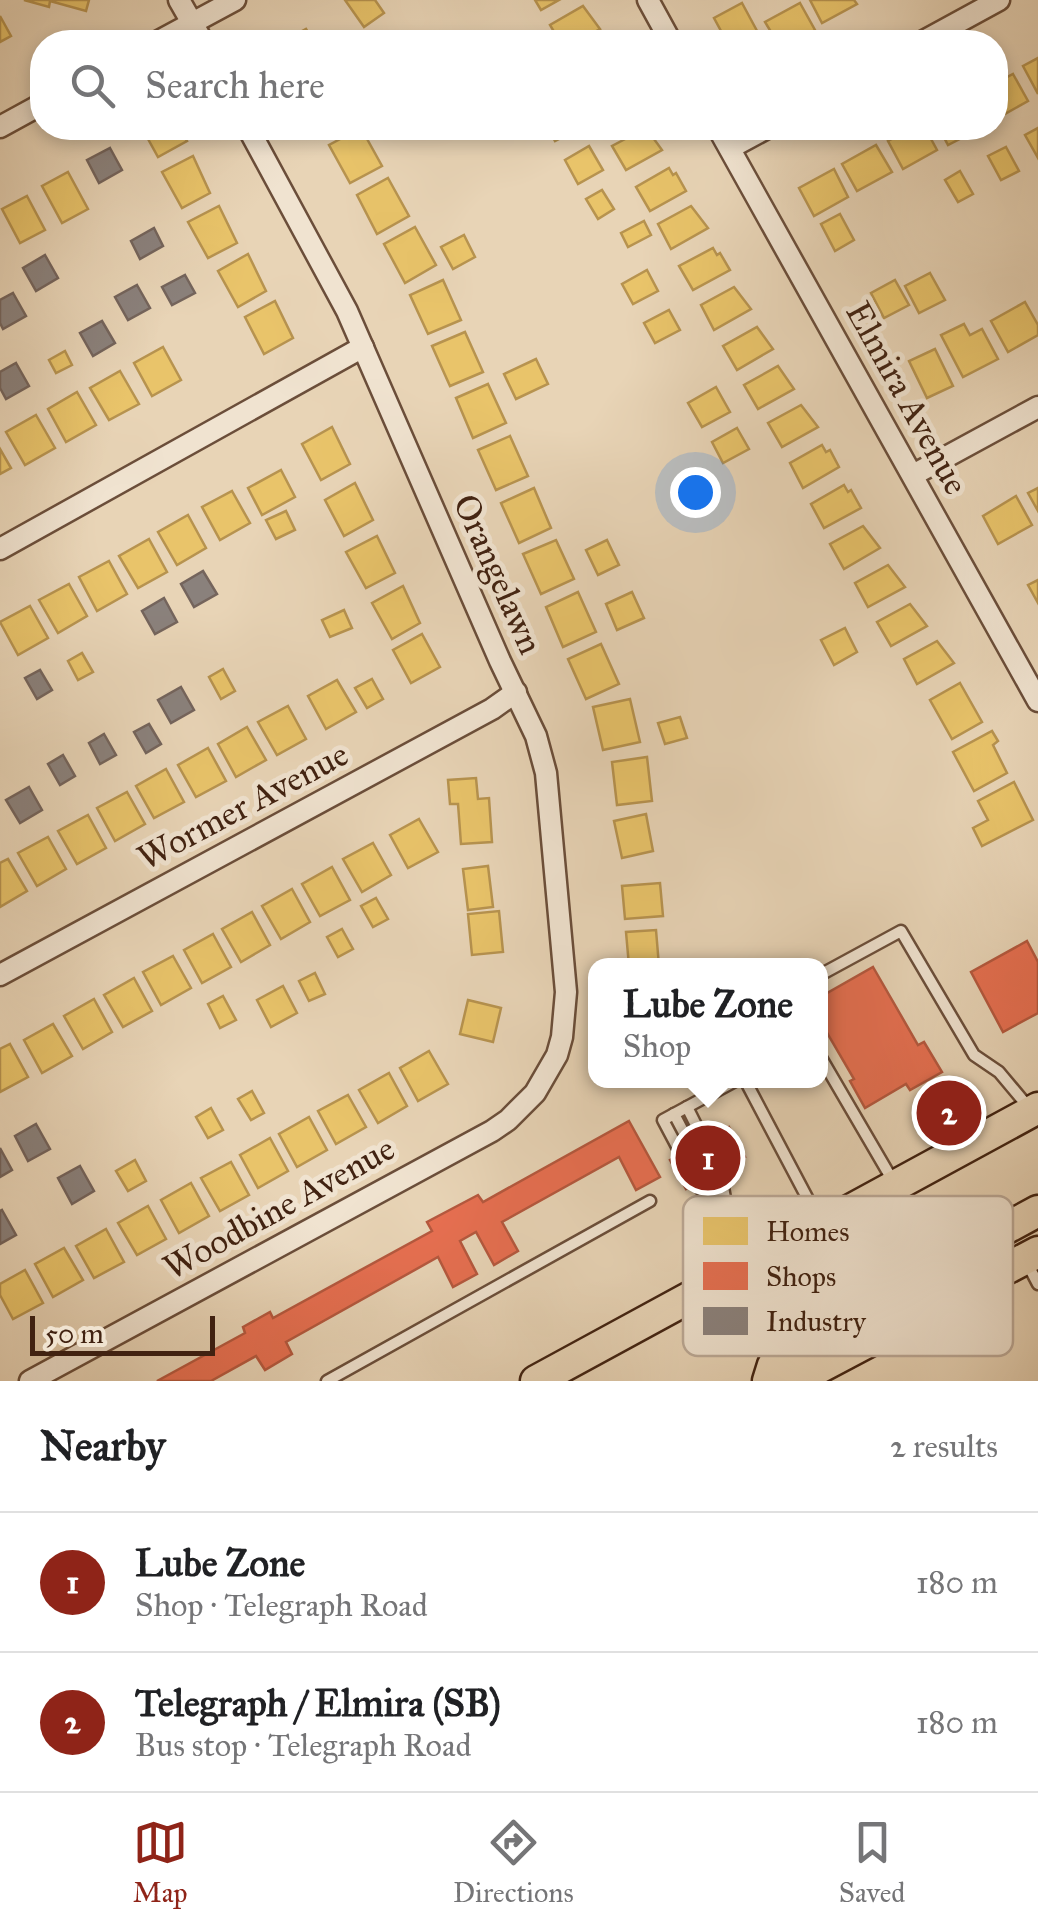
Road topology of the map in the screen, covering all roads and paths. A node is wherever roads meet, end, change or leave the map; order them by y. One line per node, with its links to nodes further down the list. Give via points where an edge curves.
1 (179, 0): 5 (street)
2 (236, 0): 6 (street)
3 (648, 0): 7 (street)
4 (999, 0): 8 (street)
5 (196, 30)
6 (201, 30)
7 (664, 30)
8 (944, 30)
9 (30, 111): 10 (street)
10 (0, 127)
11 (255, 140): 15 (street, Orangelawn)
12 (725, 140): 14 (street, Elmira Avenue)
13 (745, 140): 14 (street)
14 (730, 148): 17 (street, Elmira Avenue)
15 (364, 347): 18 (street); 19 (street, Orangelawn)
16 (1038, 407): 17 (street)
17 (913, 475): 20 (street, Elmira Avenue)
18 (0, 549)
19 (516, 692): 22 (street, Wormer Avenue); 24 (street, Orangelawn, via 546,773 566,992 562,1036)
20 (1038, 701)
21 (828, 970): 28 (lane, via 901,931 974,1055)
22 (0, 975)
23 (828, 1070): 33 (lane)
24 (546, 1077): 45 (street, Woodbine Avenue, via 522,1108 492,1130)
25 (723, 1088): 27 (lane)
26 (749, 1088): 36 (lane)
27 (687, 1108): 29 (lane); 30 (lane, via 663,1120)
28 (1035, 1110): 33 (main road)
29 (704, 1141)
30 (686, 1151)
31 (720, 1171): 35 (lane)
32 (702, 1181): 34 (lane)
33 (896, 1186): 37 (main road)
34 (712, 1196)
35 (725, 1196)
36 (807, 1196)
37 (877, 1196)
38 (650, 1201): 46 (lane)
39 (1038, 1211): 40 (main road)
40 (1013, 1225)
41 (683, 1301): 42 (main road)
42 (603, 1345): 47 (main road); 48 (main road)
43 (786, 1356): 49 (main road)
44 (846, 1356): 50 (main road)
45 (30, 1381)
46 (327, 1381)
47 (536, 1381)
48 (579, 1381)
49 (768, 1381)
50 (794, 1381)

